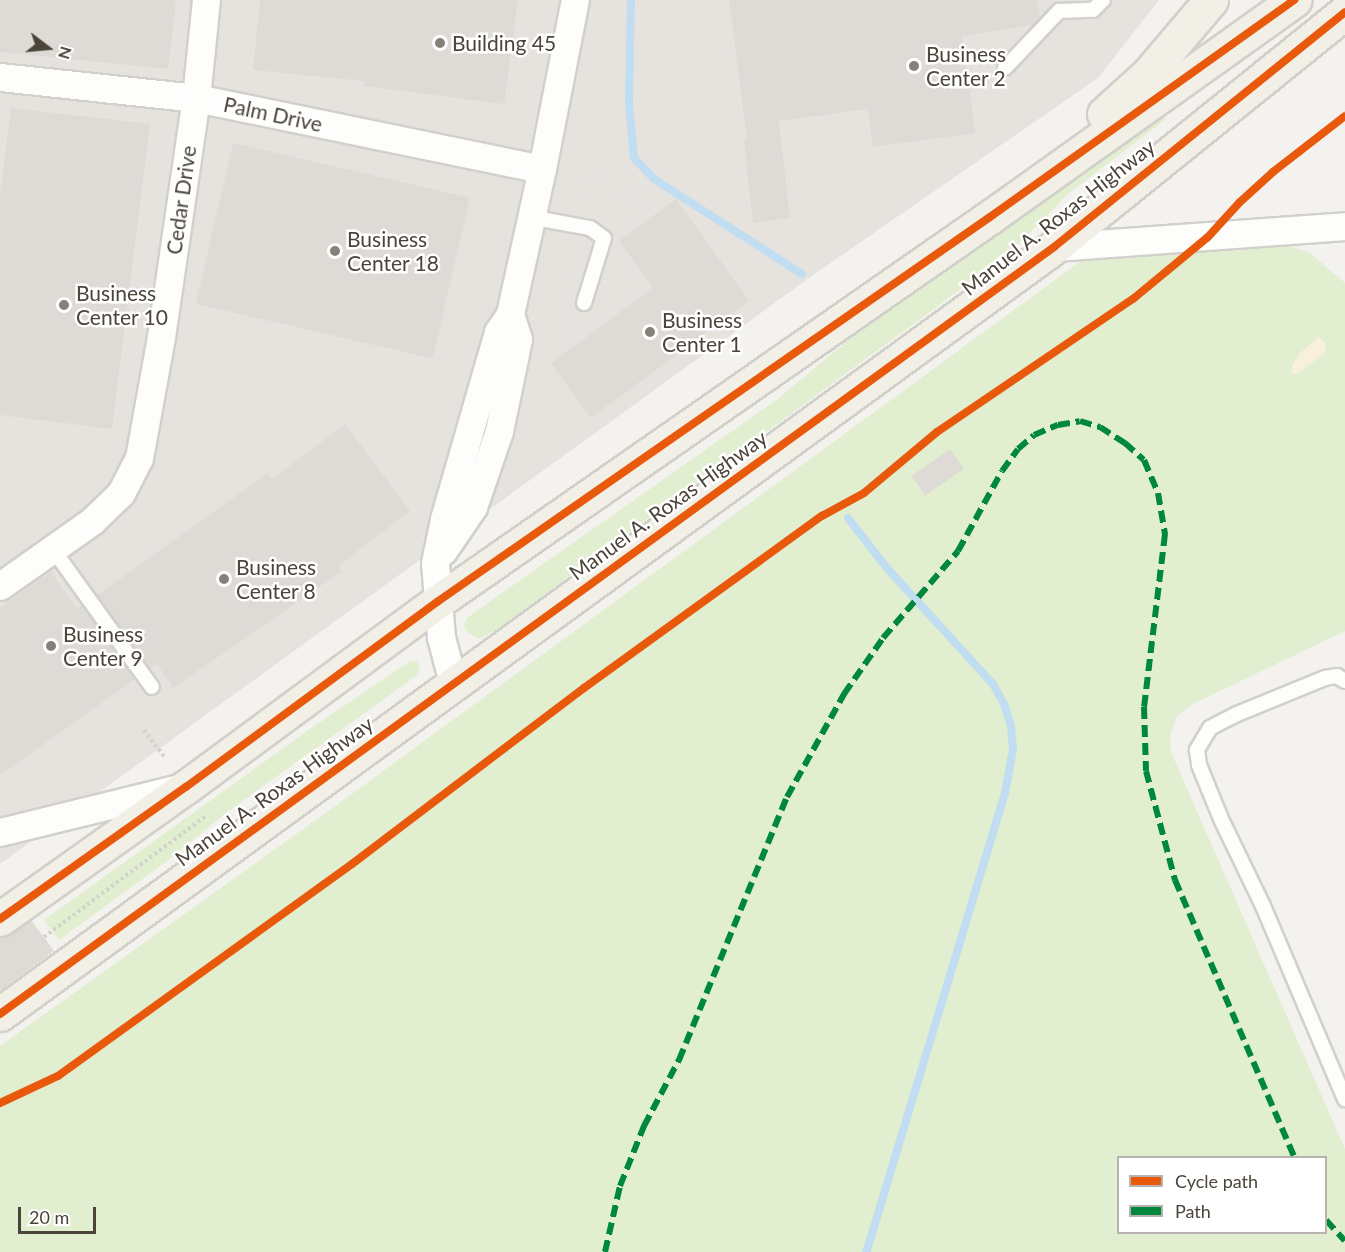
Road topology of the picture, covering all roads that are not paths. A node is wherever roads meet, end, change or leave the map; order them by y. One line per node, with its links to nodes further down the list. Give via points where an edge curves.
1 (206, 0): 9 (street, Cedar Drive)
2 (575, 0): 10 (street)
3 (1103, 0): 7 (lane, via 1093,10 1059,11)
4 (1211, 0): 11 (main road, via 1149,73)
5 (1294, 0): 11 (main road, Manuel A. Roxas Highway)
6 (1345, 12): 14 (main road, Manuel A. Roxas Highway)
7 (1005, 68)
8 (0, 77): 9 (street, Palm Drive)
9 (196, 98): 10 (street, Palm Drive); 16 (street, Cedar Drive, via 140,458 121,493 92,521)
10 (542, 169): 12 (street)
11 (990, 216): 18 (main road, Manuel A. Roxas Highway)
12 (530, 217): 15 (lane, via 590,228 604,237); 18 (street, via 510,314 518,339 499,431 473,507 435,563)
13 (1345, 226): 14 (street)
14 (1054, 247): 20 (main road, Manuel A. Roxas Highway)
15 (584, 303)
16 (51, 548): 17 (street, Cedar Drive); 21 (lane)
17 (0, 586)
18 (437, 602): 20 (street); 22 (main road, Manuel A. Roxas Highway)
19 (1345, 681): 26 (lane, via 1337,676 1325,678 1237,714 1210,728 1197,750 1199,765 1221,819 1263,906)
20 (453, 683): 25 (main road, Manuel A. Roxas Highway)
21 (152, 687)
22 (186, 787): 23 (street); 24 (main road, Manuel A. Roxas Highway)
23 (0, 832)
24 (0, 919)
25 (0, 1014)
26 (1345, 1099)

